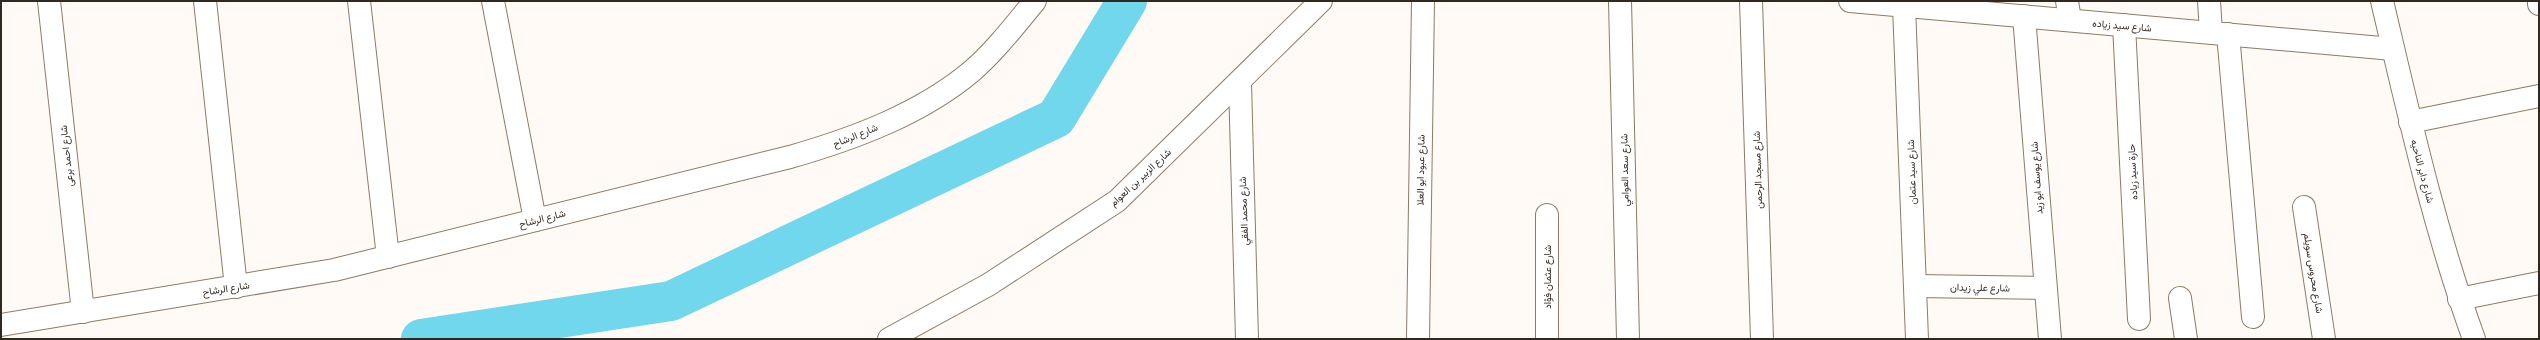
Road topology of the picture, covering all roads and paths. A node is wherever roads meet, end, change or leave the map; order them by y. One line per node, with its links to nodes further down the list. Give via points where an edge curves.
1 (49, 1): 34 (street, شارع احمد برعى)
2 (205, 1): 30 (street)
3 (359, 1): 27 (street)
4 (493, 1): 26 (street)
5 (1035, 1): 26 (street, شارع الرشاح, via 1002,42 971,72 927,102 882,124 836,144 790,157)
6 (1321, 1): 21 (street, شارع الزبير بن العوام)
7 (1423, 1): 40 (street, شارع عبود ابو العلا)
8 (1620, 1): 42 (street, شارع سعد العوامي)
9 (1751, 1): 43 (street, شارع مسجد الرحمن)
10 (1850, 1): 15 (street, شارع سيد زياده)
11 (2209, 1): 19 (street)
12 (2382, 1): 20 (street, شارع داير الناحيه)
13 (2539, 1): 14 (street)
14 (2539, 4)
15 (1904, 6): 17 (street, شارع سيد زياده); 29 (street, شارع سيد عتمان)
16 (2069, 11): 17 (street, شارع سيد زياده); 18 (street, شارع سيد زياده)
17 (2024, 16): 31 (street, شارع يوسف ابو زيد)
18 (2124, 25): 19 (street, شارع سيد زياده); 36 (street, حارة سيد زياده)
19 (2220, 33): 20 (street, شارع سيد زياده); 35 (street)
20 (2394, 49): 23 (street, شارع داير الناحيه)
21 (1240, 83): 38 (street, شارع الزبير بن العوام, via 1116,201 988,286); 39 (street, شارع محمد الفقي)
22 (2539, 96): 23 (street)
23 (2410, 122): 33 (street, شارع داير الناحيه)
24 (2304, 207): 47 (street, شارع محروس سويلم)
25 (1547, 215): 41 (street, شارع عثمان فؤاد)
26 (535, 220): 27 (street, شارع الرشاح)
27 (388, 257): 30 (street, شارع الرشاح, via 334,270)
28 (2539, 283): 33 (street)
29 (1916, 286): 31 (street, شارع علي زيدان); 44 (street, شارع سيد عتمان)
30 (236, 287): 34 (street, شارع الرشاح)
31 (2045, 288): 45 (street, شارع يوسف ابو زيد)
32 (2180, 298): 46 (street)
33 (2459, 299): 48 (street, شارع داير الناحيه)
34 (83, 312): 37 (street, شارع الرشاح)
35 (2253, 317)
36 (2139, 319)
37 (1, 325)
38 (889, 339)
39 (1247, 339)
40 (1418, 339)
41 (1547, 339)
42 (1628, 339)
43 (1762, 339)
44 (1917, 339)
45 (2050, 339)
46 (2186, 339)
47 (2324, 339)
48 (2474, 339)

